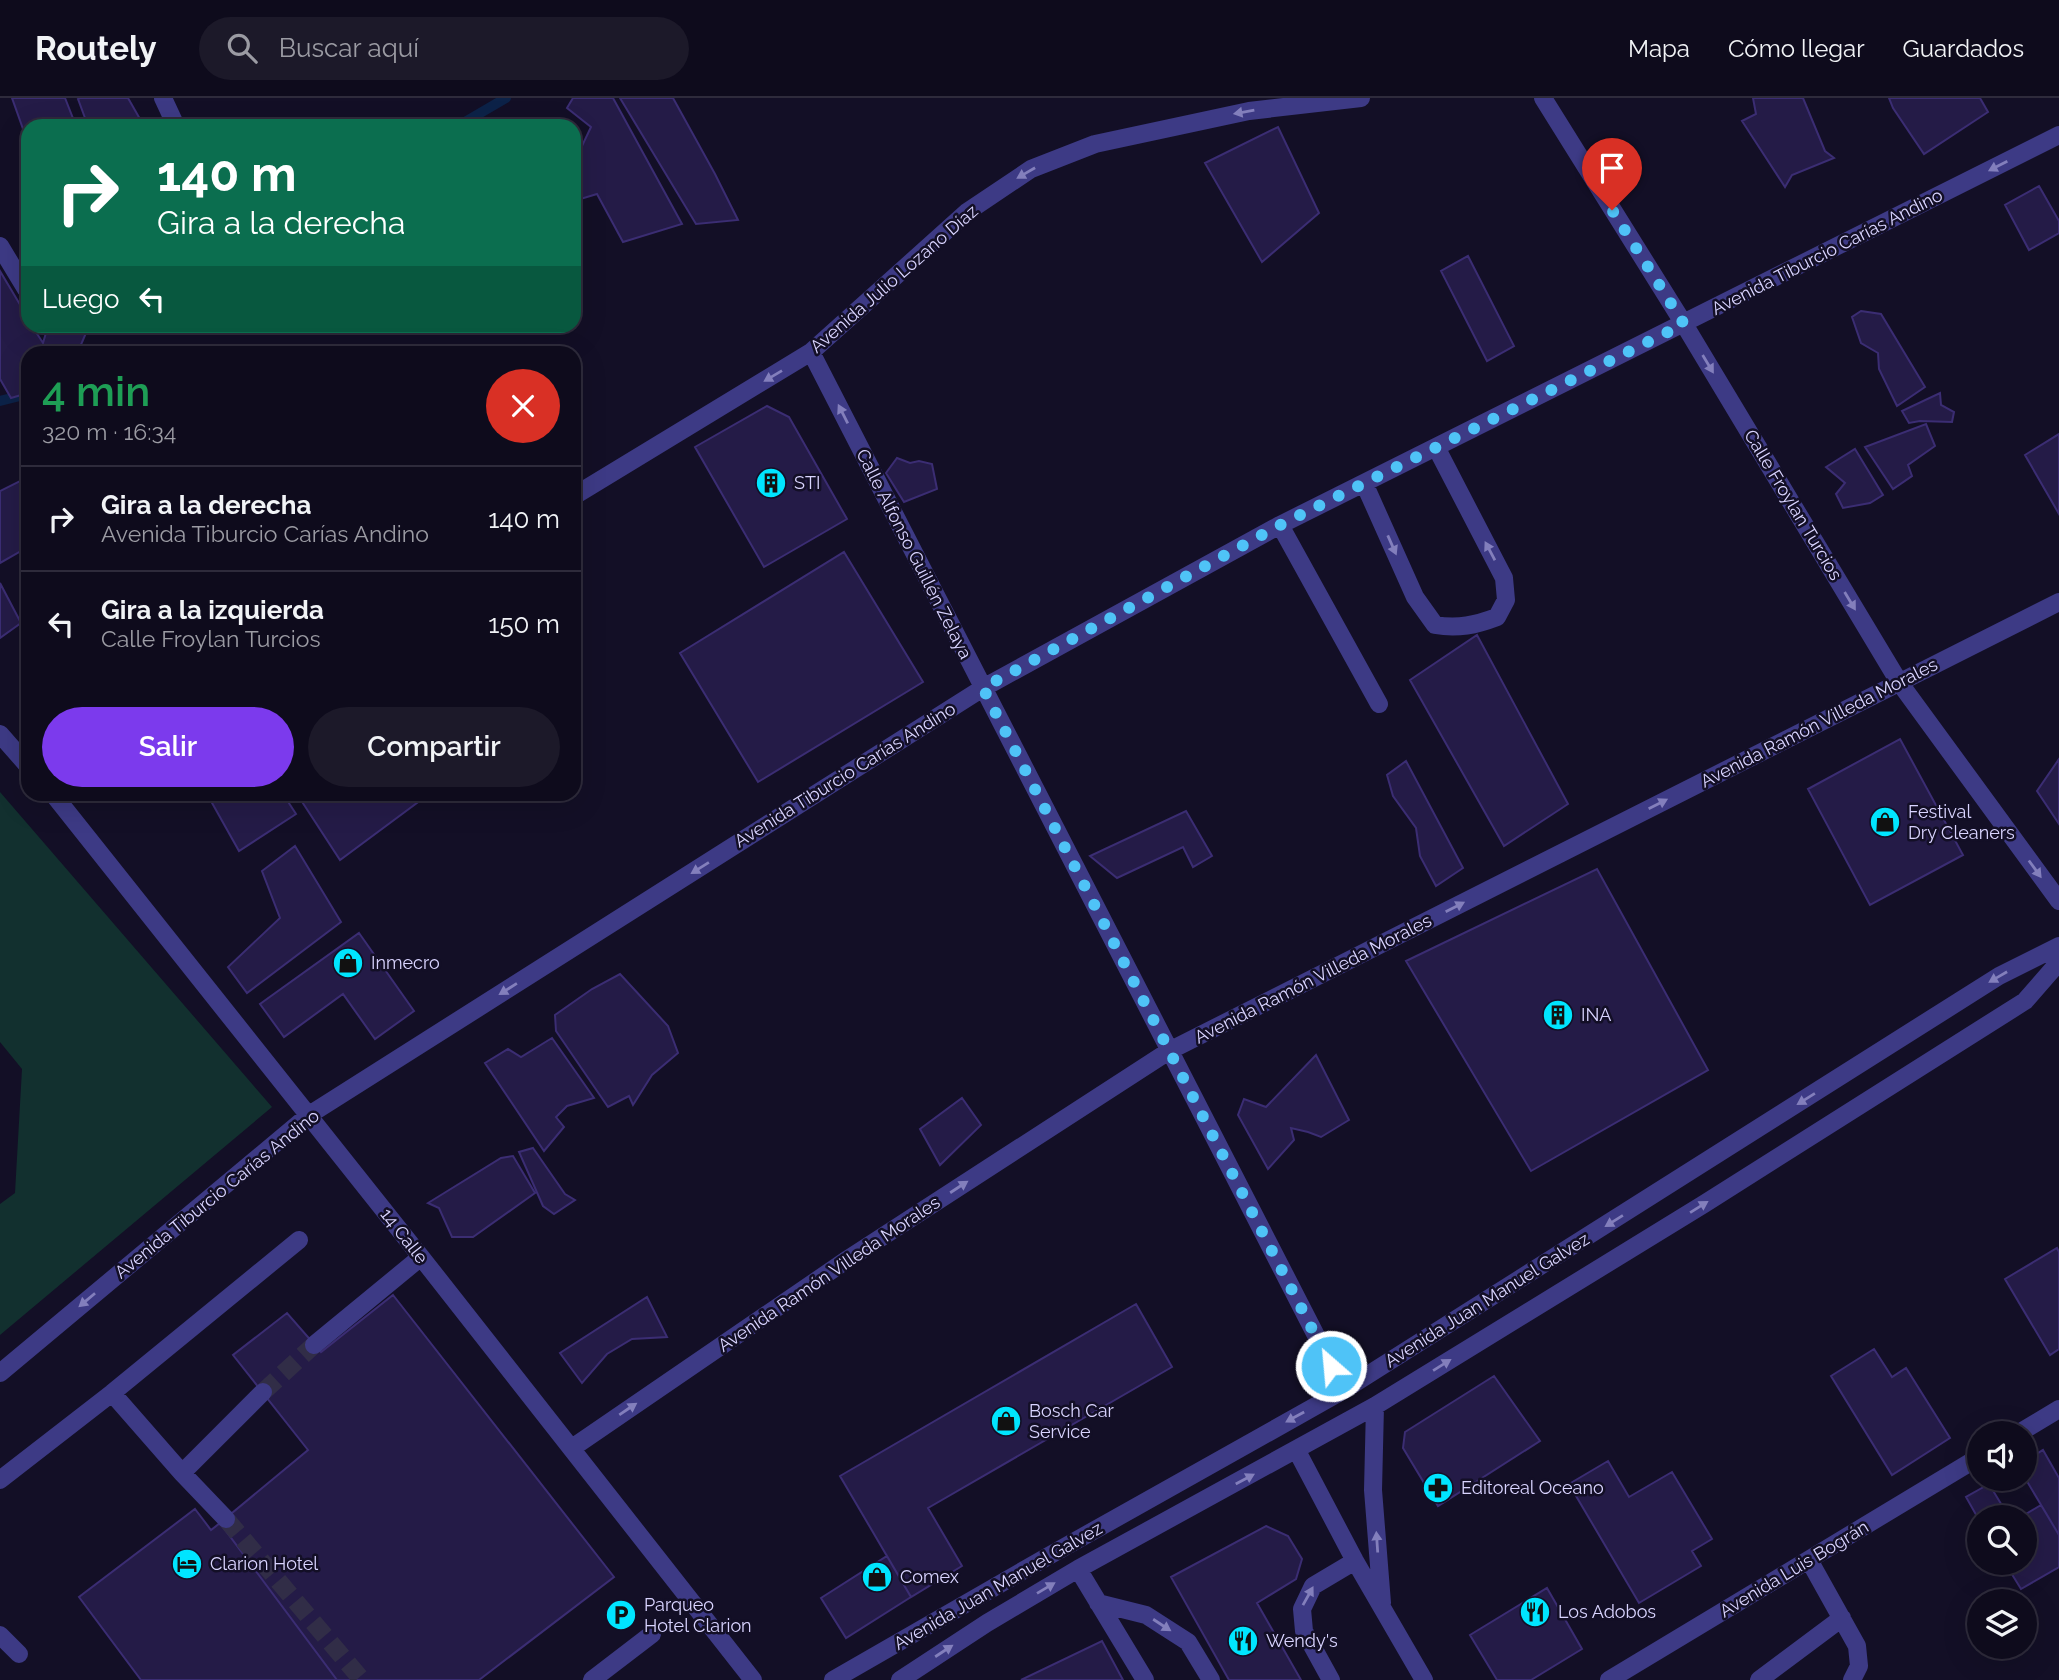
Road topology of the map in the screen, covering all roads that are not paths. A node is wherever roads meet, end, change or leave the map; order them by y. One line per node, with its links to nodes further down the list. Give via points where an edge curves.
1 (163, 98): 4 (street)
2 (1361, 98): 9 (street, Avenida Julio Lozano Díaz, one-way to 9, via 1249,111 1108,141 1031,169 967,212)
3 (1542, 98): 8 (street, Calle Froylan Turcios)
4 (174, 119)
5 (2059, 135): 8 (street, Avenida Tiburcio Carías Andino, one-way to 8)
6 (0, 246): 7 (street)
7 (21, 281)
8 (1684, 324): 10 (street, Avenida Tiburcio Carías Andino); 15 (street, Calle Froylan Turcios, one-way to 15)
9 (811, 352): 12 (street, Avenida Julio Lozano Díaz, one-way to 12); 16 (street, Calle Alfonso Guillén Zelaya, one-way to 9)
10 (1436, 447): 11 (street, Avenida Tiburcio Carías Andino); 11 (street, one-way to 10, via 1415,597 1435,625 1454,628 1497,617 1506,600 1504,578)
11 (1364, 483): 13 (street, Avenida Tiburcio Carías Andino)
12 (581, 492)
13 (1280, 525): 16 (street, Avenida Tiburcio Carías Andino); 17 (street)
14 (2059, 602): 15 (street, Avenida Ramón Villeda Morales)
15 (1899, 682): 21 (street, Calle Froylan Turcios, one-way to 21); 24 (street, Avenida Ramón Villeda Morales, one-way to 15)
16 (983, 688): 24 (street, Calle Alfonso Guillén Zelaya); 25 (street, Avenida Tiburcio Carías Andino, one-way to 25)
17 (1379, 704)
18 (0, 734): 19 (street)
19 (21, 758)
20 (59, 801): 25 (street, 14 Calle)
21 (2059, 901)
22 (2059, 946): 30 (street, Avenida Juan Manuel Galvez, one-way to 30, via 1999,976)
23 (2059, 962): 33 (street, Avenida Juan Manuel Galvez, one-way to 23, via 2025,1002)
24 (1169, 1051): 30 (street, Calle Alfonso Guillén Zelaya); 36 (street, Avenida Ramón Villeda Morales, one-way to 24, via 848,1259)
25 (309, 1115): 27 (street, 14 Calle); 29 (street, Avenida Tiburcio Carías Andino, one-way to 29)
26 (299, 1240): 31 (street)
27 (421, 1257): 28 (street); 36 (street, 14 Calle)
28 (314, 1345)
29 (0, 1373)
30 (1344, 1390): 53 (street, Avenida Juan Manuel Galvez, one-way to 53)
31 (112, 1392): 39 (street); 40 (street)
32 (263, 1392): 39 (street)
33 (1375, 1406): 37 (street, Avenida Juan Manuel Galvez); 46 (street, one-way to 33, via 1373,1490)
34 (2059, 1409): 35 (street)
35 (2037, 1422)
36 (572, 1448): 52 (street, 14 Calle)
37 (1297, 1451): 43 (street); 44 (street, Avenida Juan Manuel Galvez, one-way to 37)
38 (1967, 1464): 42 (street, Avenida Luis Bográn)
39 (182, 1474): 41 (street)
40 (0, 1480)
41 (226, 1518)
42 (1809, 1560): 47 (street); 59 (street, Avenida Luis Bográn)
43 (1355, 1561): 46 (street); 57 (street, one-way to 43, via 1304,1631 1302,1608 1313,1587)
44 (1078, 1569): 45 (street); 54 (street, Avenida Juan Manuel Galvez, one-way to 44)
45 (1098, 1603): 55 (street); 56 (street, one-way to 56, via 1146,1615 1188,1642)
46 (1383, 1610): 58 (street)
47 (1842, 1618): 60 (street); 61 (street, via 1857,1646 1859,1666)
48 (652, 1634): 51 (street)
49 (0, 1635): 50 (street)
50 (19, 1654)
51 (592, 1680)
52 (753, 1680)
53 (833, 1680)
54 (900, 1680)
55 (1145, 1680)
56 (1210, 1680)
57 (1331, 1680)
58 (1424, 1680)
59 (1609, 1680)
60 (1759, 1680)
61 (1852, 1680)

